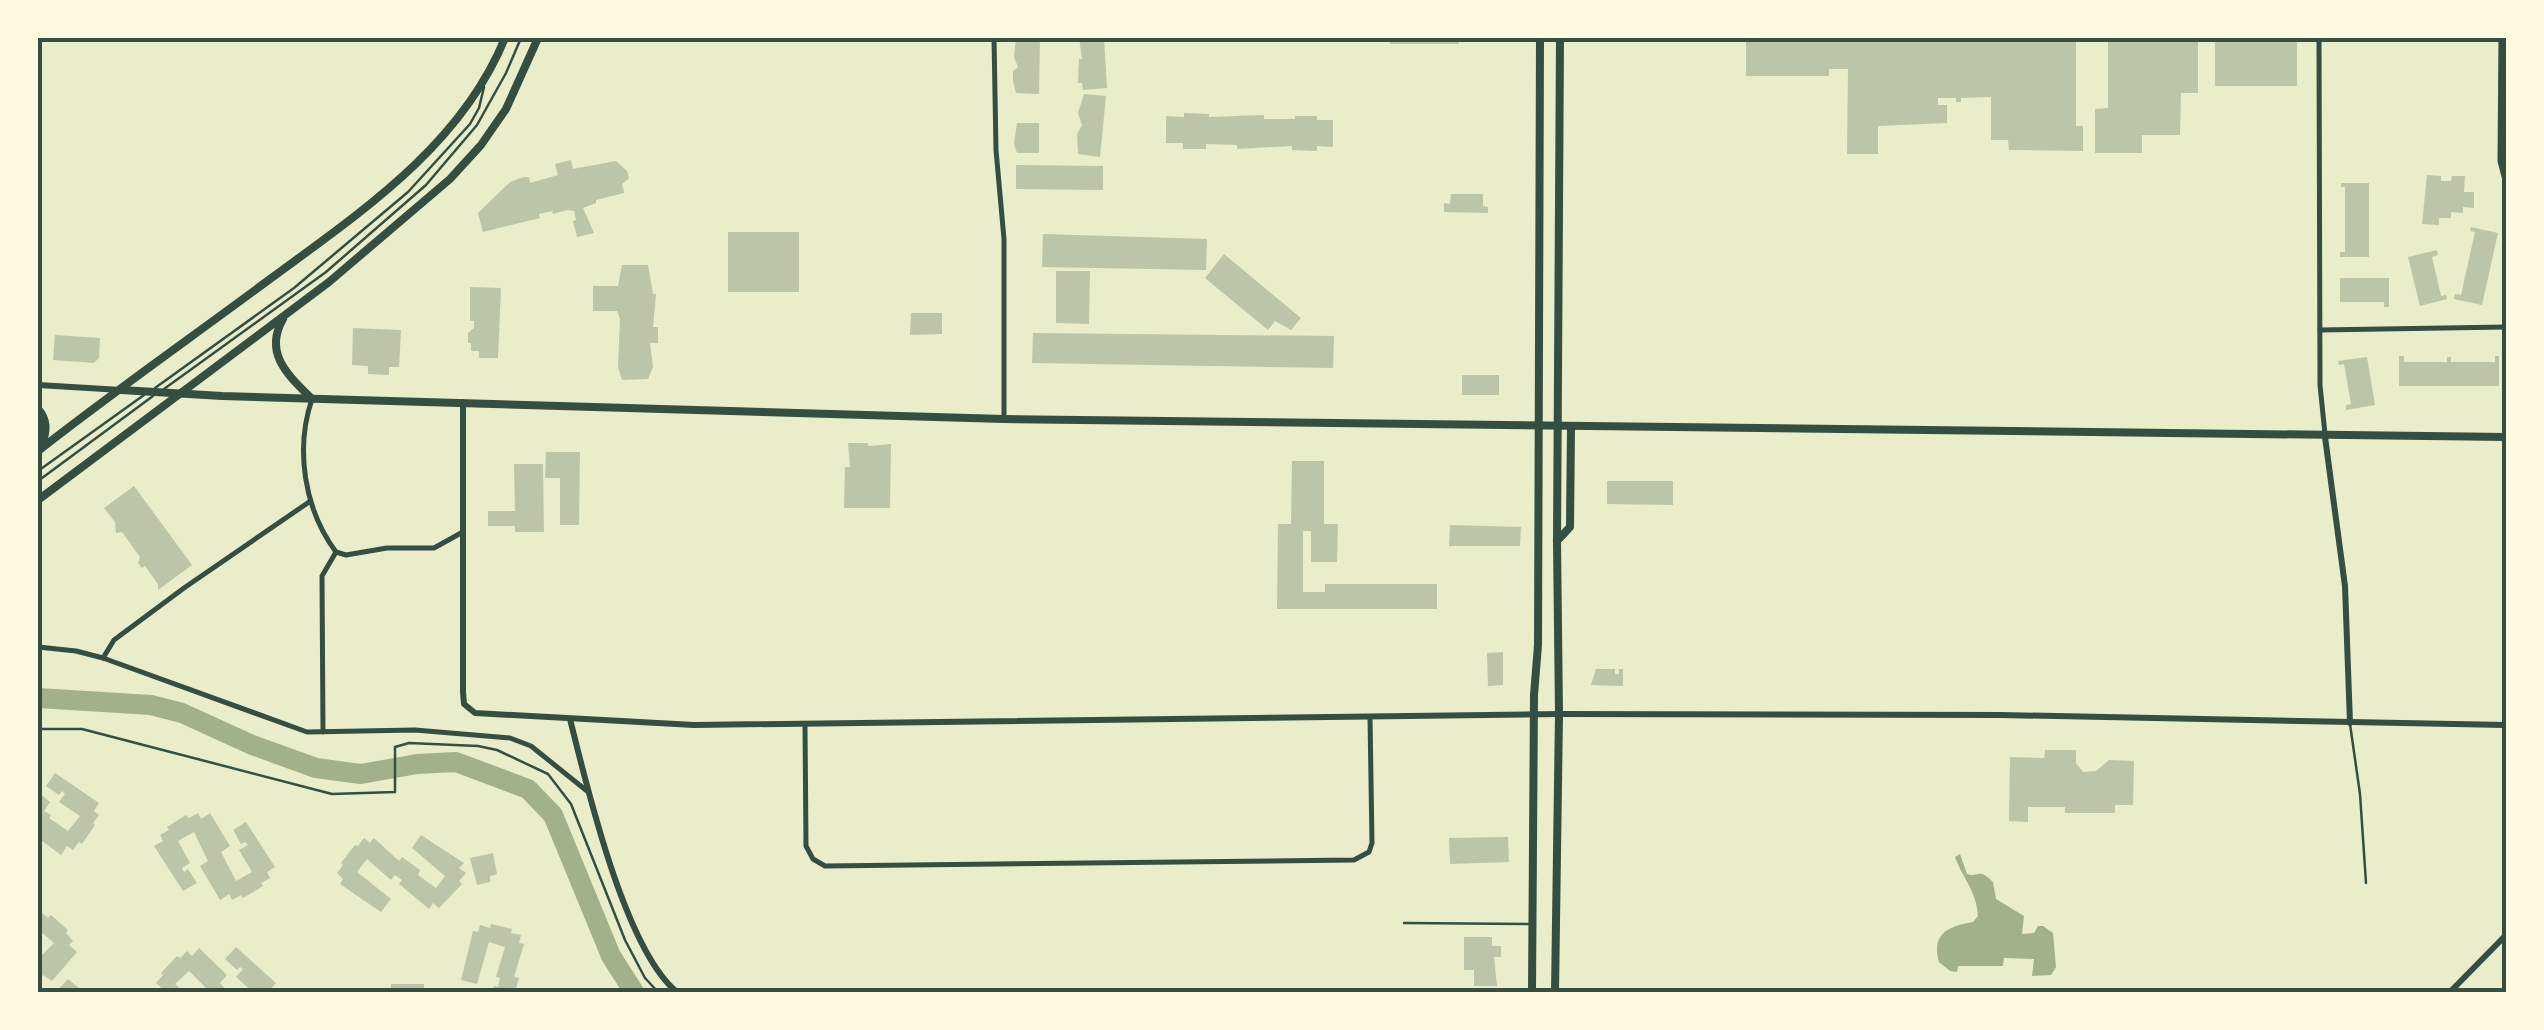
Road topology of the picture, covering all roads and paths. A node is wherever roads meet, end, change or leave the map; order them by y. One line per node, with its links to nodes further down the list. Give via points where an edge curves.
1 (505, 38): 9 (main road)
2 (520, 38): 16 (lane, via 477,126 426,186 280,308)
3 (538, 38): 11 (main road, via 517,90 474,154)
4 (994, 38): 21 (street)
5 (1540, 38): 22 (main road)
6 (1560, 38): 23 (main road)
7 (2319, 38): 13 (street)
8 (2502, 38): 10 (street, via 2500,161)
9 (485, 81): 15 (main road, via 440,140 370,205); 16 (lane, via 470,124 408,192)
10 (2506, 184)
11 (288, 314): 17 (main road); 18 (main road, via 276,334 276,356)
12 (2506, 327): 13 (street)
13 (2320, 330): 25 (street)
14 (38, 384): 15 (street)
15 (122, 390): 16 (main road); 27 (main road)
16 (154, 392): 17 (main road); 28 (lane); 29 (lane)
17 (180, 394): 18 (main road); 30 (main road)
18 (312, 399): 19 (main road); 31 (street, via 304,423)
19 (463, 402): 21 (main road); 32 (street)
20 (38, 410): 27 (main road, via 46,428)
21 (1004, 418): 22 (main road)
22 (1538, 426): 23 (main road); 37 (main road)
23 (1558, 426): 24 (main road); 33 (main road)
24 (1572, 426): 25 (main road); 33 (main road, via 1570,527)
25 (2326, 437): 26 (main road); 41 (street, via 2345,586)
26 (2506, 437)
27 (38, 451)
28 (38, 471)
29 (38, 481)
30 (38, 500)
31 (309, 502): 34 (street); 36 (street, via 143,618)
32 (461, 533): 34 (street, via 434,548); 40 (street, via 464,704 475,713)
33 (1557, 541): 38 (main road)
34 (336, 552): 45 (street, via 322,576)
35 (38, 647): 36 (street)
36 (103, 658): 45 (street, via 307,732)
37 (1534, 714): 38 (street); 39 (street); 49 (main road)
38 (1559, 714): 41 (street); 54 (main road)
39 (1370, 717): 42 (street); 42 (street, via 1372,843 1354,860 819,864 804,838)
40 (570, 719): 42 (street); 46 (street)
41 (2350, 722): 43 (street); 47 (lane)
42 (805, 725)
43 (2506, 725)
44 (38, 729): 52 (path, via 82,729 332,794 395,792 395,747 409,743 497,750 548,774 571,804 624,940)
45 (323, 732): 46 (street, via 510,738 532,746)
46 (588, 792): 53 (street, via 636,932)
47 (2366, 883)
48 (1404, 923): 49 (lane)
49 (1533, 924): 51 (main road)
50 (2506, 935): 55 (street)
51 (1532, 989)
52 (658, 992)
53 (677, 992)
54 (1555, 992)
55 (2450, 992)

